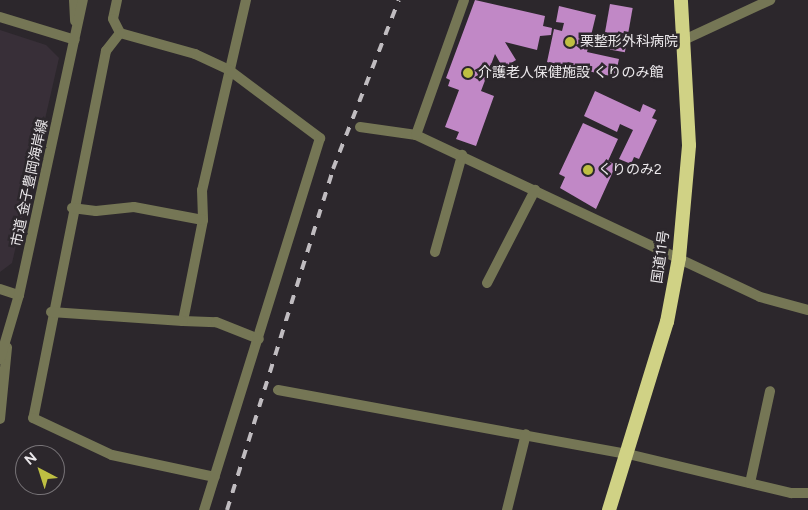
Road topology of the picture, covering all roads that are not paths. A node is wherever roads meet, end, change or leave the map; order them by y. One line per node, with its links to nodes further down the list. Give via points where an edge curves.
1 (74, 0): 11 (street)
2 (83, 0): 11 (street)
3 (117, 0): 9 (street, via 113,19)
4 (246, 0): 12 (street)
5 (464, 0): 14 (street)
6 (681, 0): 10 (highway, 国道11号)
7 (770, 0): 10 (street)
8 (0, 17): 11 (street)
9 (120, 33): 12 (street, via 196,54); 17 (street, via 106,51)
10 (686, 38): 20 (highway, 国道11号, via 689,145)
11 (76, 40): 23 (street, 市道 金子豊岡海岸線)
12 (229, 70): 18 (street, via 202,190); 27 (street, via 320,138)
13 (360, 128): 14 (street)
14 (416, 135): 15 (street)
15 (462, 155): 16 (street); 19 (street)
16 (535, 190): 20 (street); 21 (street)
17 (72, 208): 18 (street, via 96,212 134,208); 25 (street)
18 (203, 220): 26 (street)
19 (435, 252)
20 (679, 258): 24 (street, via 760,298); 34 (highway, 国道11号, via 667,322)
21 (487, 283)
22 (0, 289): 23 (street)
23 (19, 295): 28 (street, 市道 金子豊岡海岸線)
24 (808, 310)
25 (51, 312): 26 (street); 35 (street, via 32,418 112,455)
26 (183, 321): 27 (street, via 216,322)
27 (259, 339): 35 (street)
28 (6, 347): 29 (street, 市道 金子豊岡海岸線); 32 (street)
29 (0, 359)
30 (278, 390): 33 (street)
31 (770, 391): 36 (street)
32 (0, 419)
33 (526, 434): 34 (street); 39 (street)
34 (628, 454): 36 (street); 40 (highway, 国道11号)
35 (215, 477): 38 (street)
36 (750, 483): 37 (street)
37 (808, 493)
38 (204, 510)
39 (507, 510)
40 (609, 510)

